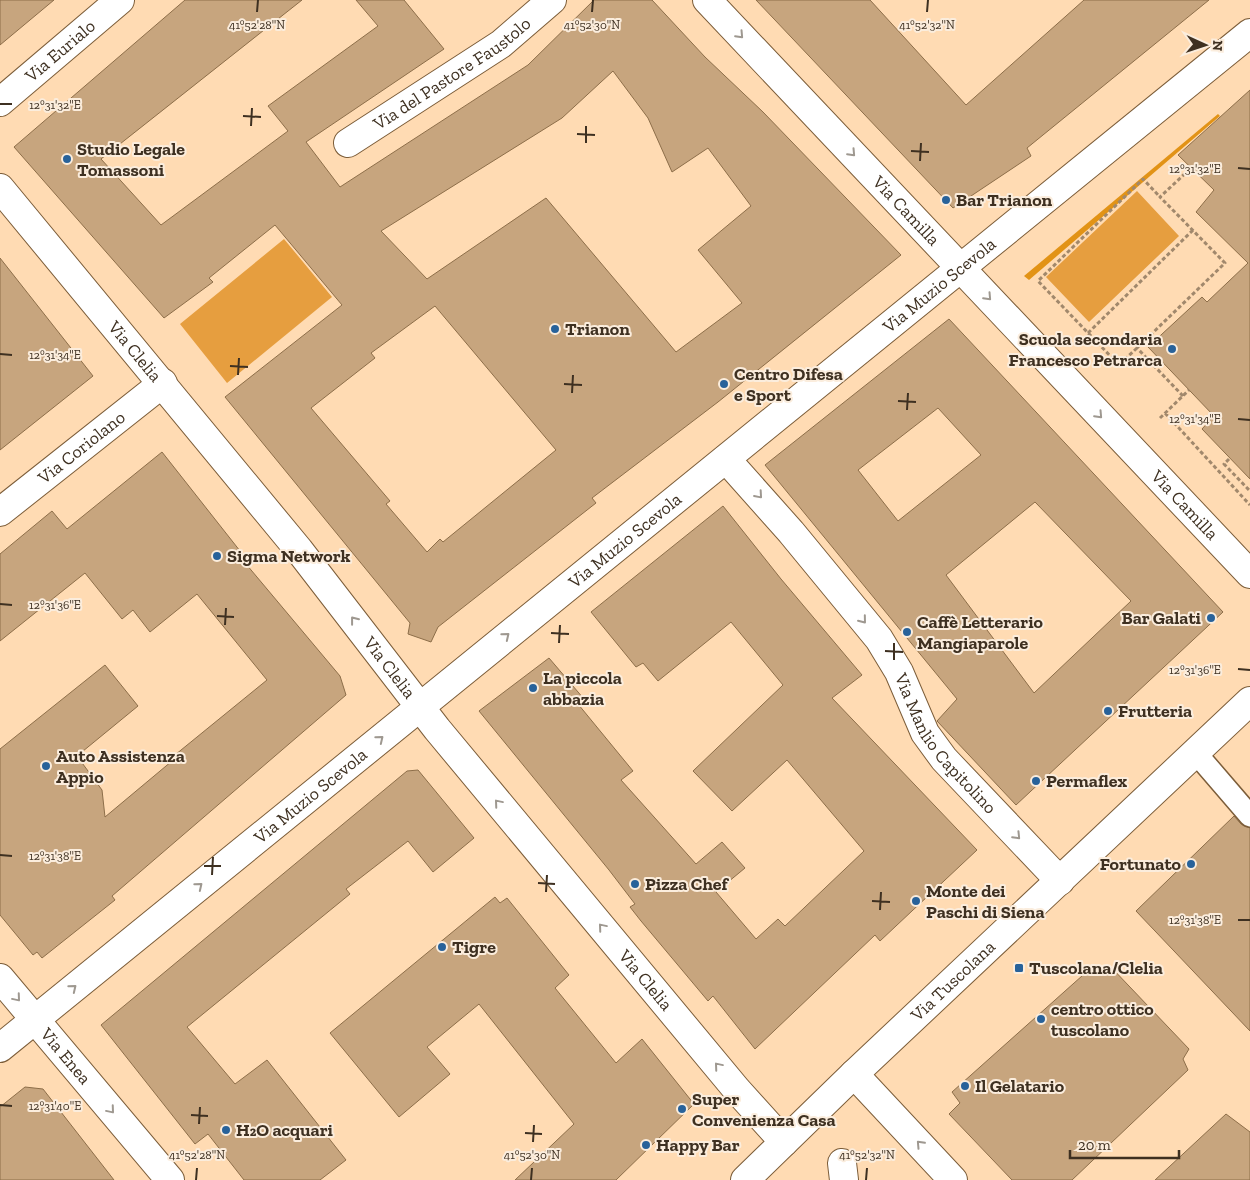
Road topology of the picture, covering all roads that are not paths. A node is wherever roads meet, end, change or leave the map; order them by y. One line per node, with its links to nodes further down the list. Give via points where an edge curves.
1 (120, 0): 5 (street, Via Eurialo)
2 (552, 0): 6 (street, Via del Pastore Faustolo, via 502,44)
3 (707, 0): 8 (street, Via Camilla, one-way to 8)
4 (1250, 33): 8 (street, Via Muzio Scevola)
5 (0, 102)
6 (348, 143)
7 (0, 188): 9 (street, Via Clelia)
8 (960, 266): 10 (street, Via Muzio Scevola); 12 (street, Via Camilla, one-way to 12)
9 (163, 383): 11 (street, Via Coriolano); 14 (street, Via Clelia, one-way to 9, via 299,550)
10 (726, 459): 14 (street, Via Muzio Scevola, one-way to 10); 17 (street, Via Manlio Capitolino, one-way to 17, via 879,639 899,672 925,733 939,753)
11 (0, 512)
12 (1250, 574)
13 (1250, 701): 15 (street, Via Tuscolana)
14 (420, 707): 19 (street, Via Muzio Scevola, one-way to 14); 22 (street, Via Clelia, one-way to 14, via 737,1090)
15 (1195, 752): 16 (lane); 17 (street, Via Tuscolana)
16 (1250, 816)
17 (1060, 881): 21 (street, Via Tuscolana)
18 (0, 978): 19 (street, Via Enea, one-way to 19)
19 (35, 1018): 20 (street, Via Muzio Scevola); 23 (street, Via Enea, one-way to 23)
20 (0, 1048)
21 (854, 1074): 22 (street, Via Tuscolana); 25 (street, one-way to 21)
22 (784, 1142): 24 (street, Via Tuscolana)
23 (170, 1180)
24 (745, 1180)
25 (953, 1180)

